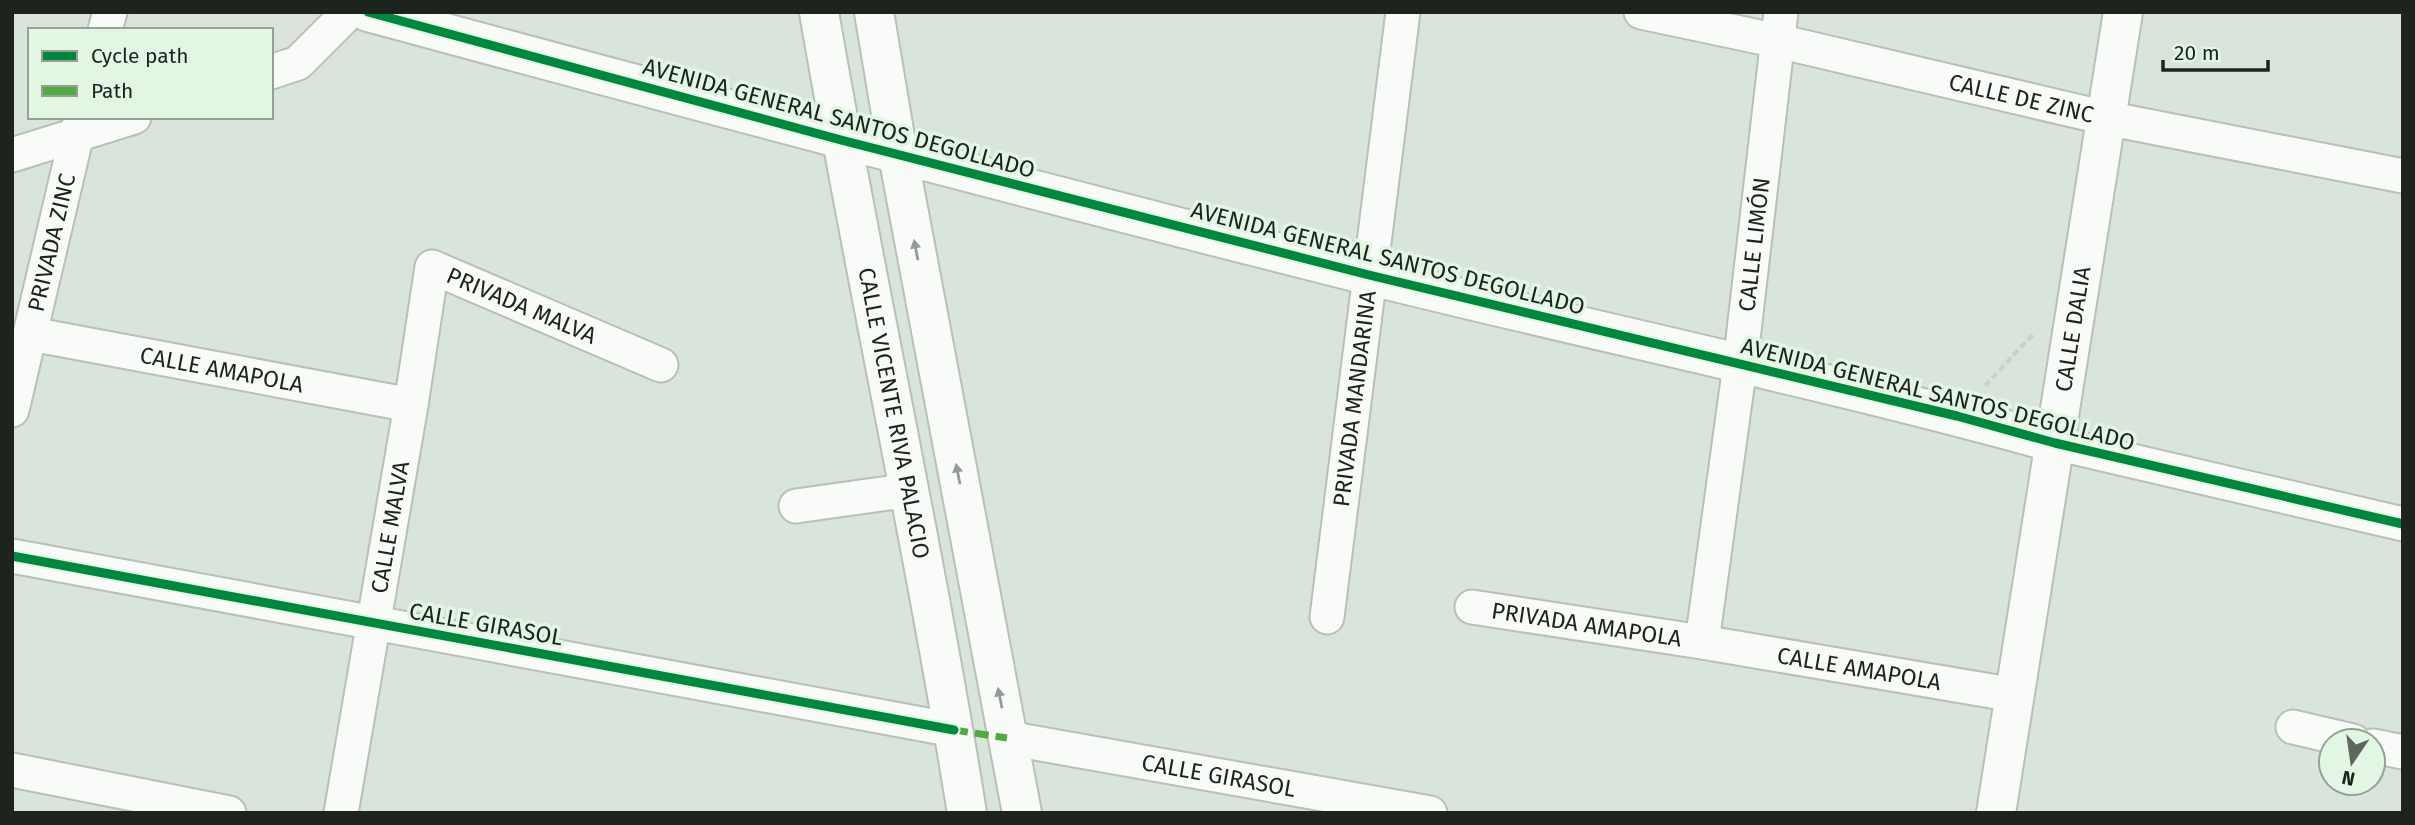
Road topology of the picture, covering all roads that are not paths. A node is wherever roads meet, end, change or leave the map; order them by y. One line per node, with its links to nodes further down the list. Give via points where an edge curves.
1 (349, 12): 9 (street)
2 (368, 12): 13 (street, AVENIDA GENERAL SANTOS DEGOLLADO)
3 (819, 12): 13 (street, CALLE VICENTE RIVA PALACIO)
4 (874, 12): 15 (street)
5 (1403, 12): 17 (street, PRIVADA MANDARINA)
6 (1641, 12): 8 (street, CALLE DE ZINC)
7 (2123, 12): 10 (street, CALLE DALIA)
8 (1779, 26): 10 (street, CALLE DE ZINC); 20 (street, CALLE LIMÓN)
9 (284, 67)
10 (2106, 118): 16 (street, CALLE DE ZINC); 23 (street, CALLE DALIA)
11 (123, 119): 12 (street)
12 (79, 127): 14 (street); 18 (street, PRIVADA ZINC)
13 (841, 140): 15 (street, AVENIDA GENERAL SANTOS DEGOLLADO); 24 (street, CALLE VICENTE RIVA PALACIO)
14 (12, 155)
15 (898, 155): 17 (street, AVENIDA GENERAL SANTOS DEGOLLADO); 36 (street, one-way to 15)
16 (2403, 176)
17 (1369, 275): 20 (street, AVENIDA GENERAL SANTOS DEGOLLADO); 29 (street, PRIVADA MANDARINA)
18 (31, 334): 21 (street, CALLE AMAPOLA); 22 (street, PRIVADA ZINC)
19 (662, 365): 21 (street, PRIVADA MALVA, via 432,267)
20 (1740, 365): 23 (street, AVENIDA GENERAL SANTOS DEGOLLADO); 31 (street, CALLE LIMÓN)
21 (411, 405): 30 (street, CALLE MALVA)
22 (12, 410)
23 (2055, 443): 26 (street, AVENIDA GENERAL SANTOS DEGOLLADO); 32 (street, CALLE DALIA)
24 (910, 490): 25 (street); 34 (street, CALLE VICENTE RIVA PALACIO)
25 (796, 506)
26 (2403, 524)
27 (12, 556): 30 (street, CALLE GIRASOL)
28 (1472, 607): 31 (street, PRIVADA AMAPOLA)
29 (1327, 617)
30 (374, 623): 34 (street, CALLE GIRASOL); 39 (street, CALLE MALVA)
31 (1702, 642): 32 (street, CALLE AMAPOLA)
32 (2015, 695): 43 (street, CALLE DALIA)
33 (2293, 727): 35 (street)
34 (954, 730): 40 (street, CALLE VICENTE RIVA PALACIO)
35 (2317, 733)
36 (1007, 738): 41 (street); 42 (street, CALLE GIRASOL)
37 (12, 770): 38 (street)
38 (229, 813)
39 (341, 813)
40 (967, 813)
41 (1022, 813)
42 (1430, 813)
43 (1996, 813)

